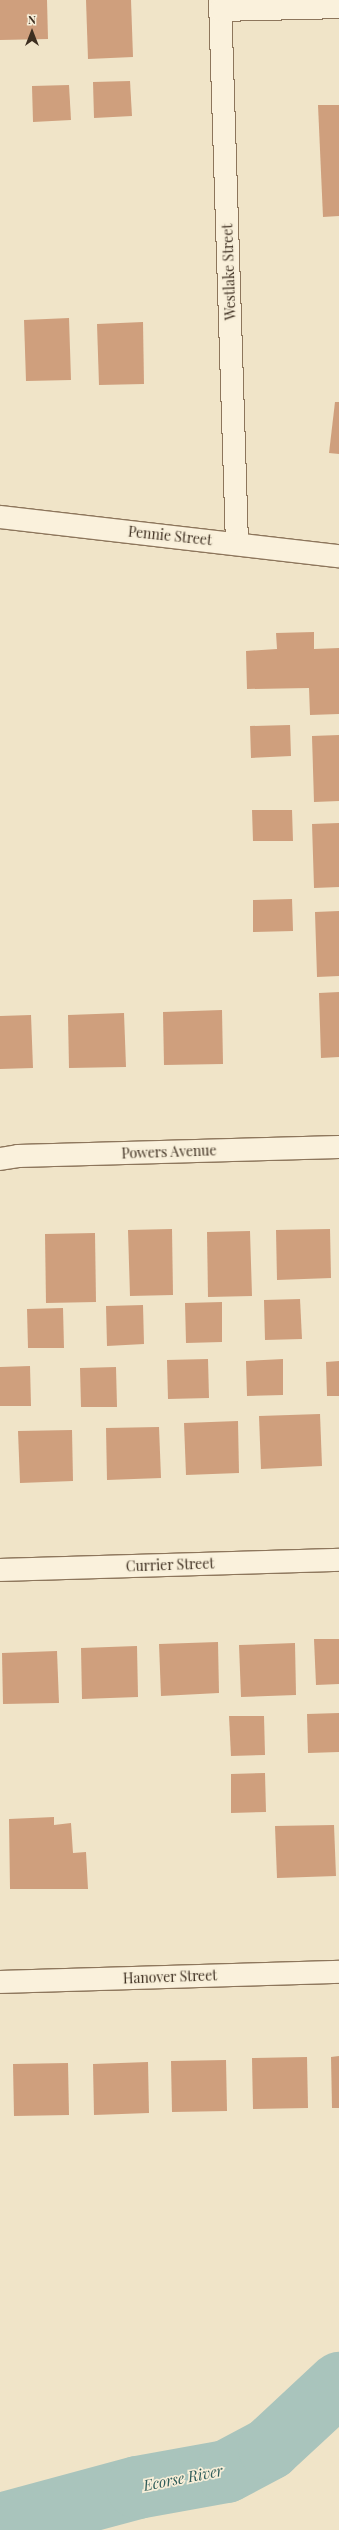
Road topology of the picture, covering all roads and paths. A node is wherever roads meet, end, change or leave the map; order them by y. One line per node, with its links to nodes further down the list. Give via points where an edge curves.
1 (220, 5): 2 (street); 4 (street, Westlake Street)
2 (339, 7)
3 (0, 517): 4 (street, Pennie Street)
4 (237, 544): 5 (street, Pennie Street)
5 (339, 556)
6 (339, 1147): 7 (street, Powers Avenue, via 18,1156)
7 (0, 1159)
8 (339, 1560): 9 (street, Currier Street)
9 (0, 1570)
10 (339, 1972): 11 (street, Hanover Street)
11 (0, 1982)

